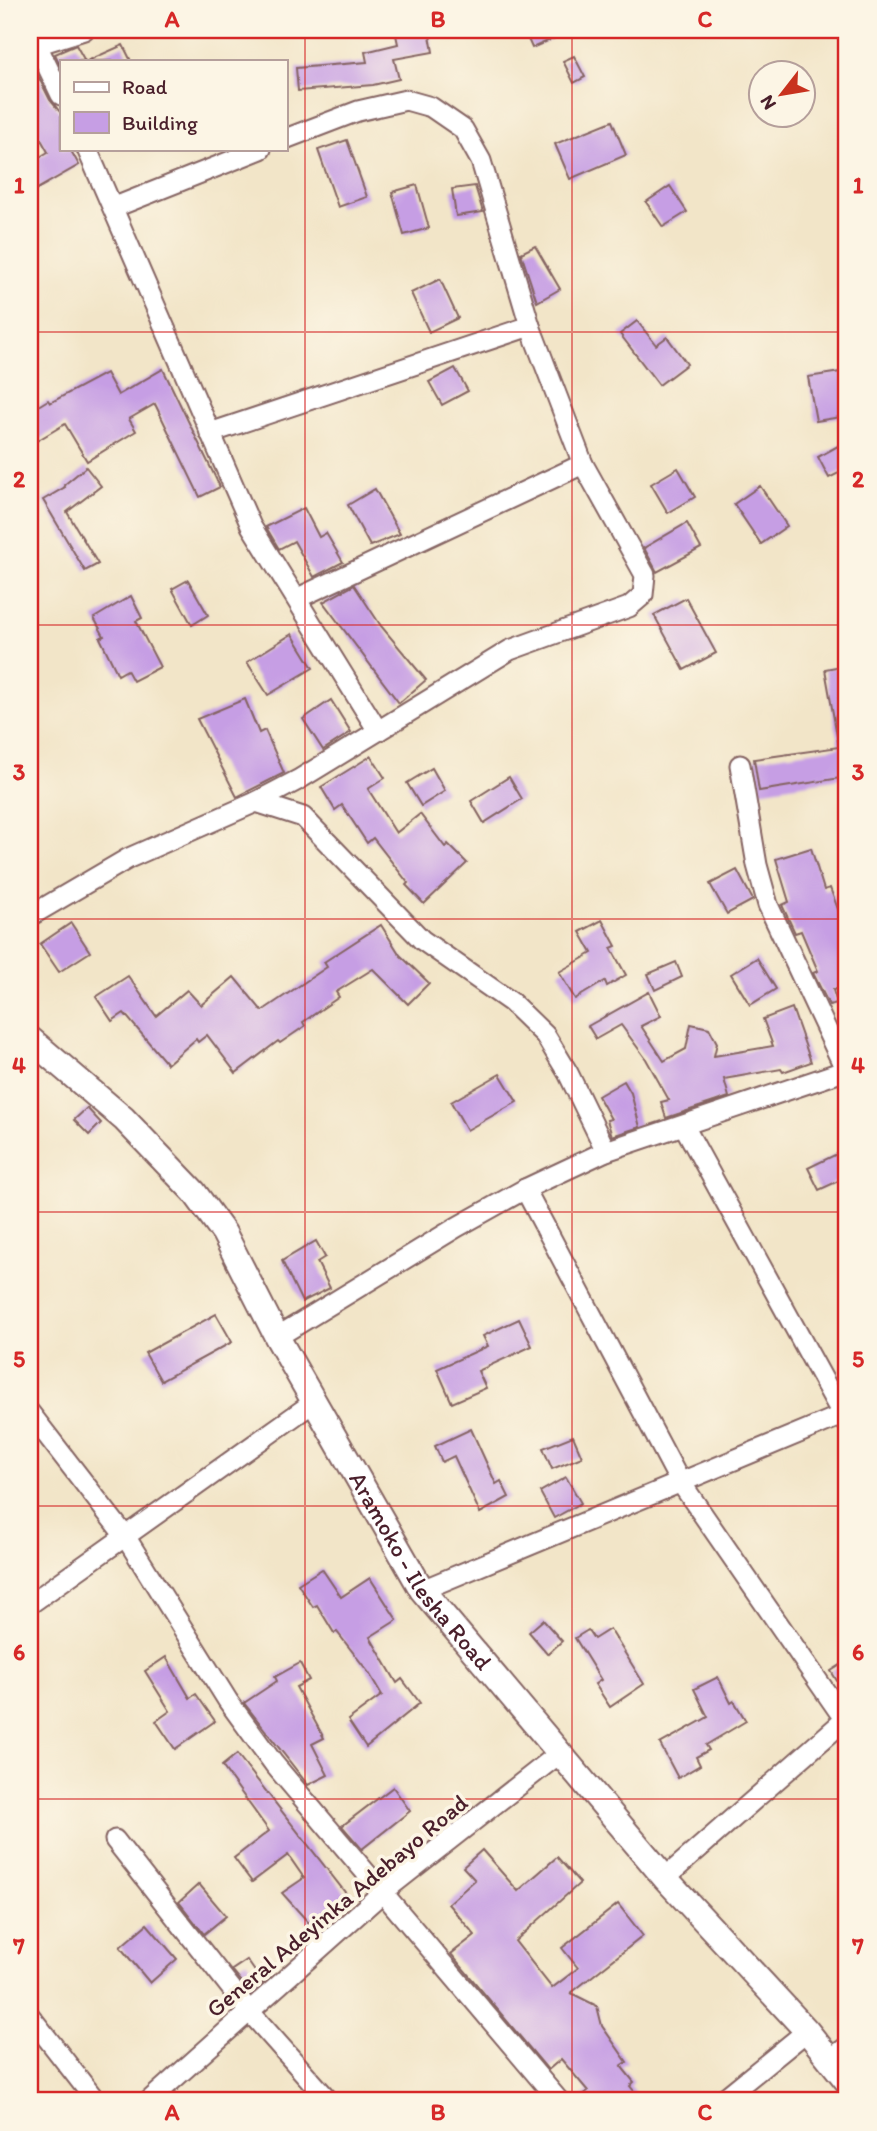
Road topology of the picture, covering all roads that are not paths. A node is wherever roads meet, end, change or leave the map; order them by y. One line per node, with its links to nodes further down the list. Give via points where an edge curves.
1 (84, 30): 2 (street)
2 (33, 46): 3 (street)
3 (60, 93)
4 (287, 138): 8 (street, via 358,111 406,100 431,107 463,128 481,161)
5 (87, 150): 7 (street)
6 (258, 150): 7 (street)
7 (115, 206): 9 (street)
8 (530, 326): 9 (street); 10 (street)
9 (211, 433): 11 (street, via 251,526)
10 (583, 464): 11 (street); 12 (street, via 645,575 643,595 629,607 510,650)
11 (298, 598): 12 (street)
12 (378, 731): 14 (street)
13 (740, 765): 19 (street, via 768,905)
14 (298, 780): 15 (street); 16 (street)
15 (256, 802): 16 (street); 17 (street, via 129,858)
16 (303, 817): 21 (street, via 422,940 511,1002 545,1035)
17 (30, 916)
18 (30, 1039): 23 (main road, Aramoko - Ilesha Road, via 124,1119 194,1192 224,1233)
19 (847, 1071): 20 (street)
20 (684, 1126): 21 (street); 26 (street)
21 (606, 1151): 22 (street)
22 (525, 1189): 23 (street); 27 (street)
23 (277, 1337): 24 (main road, Aramoko - Ilesha Road)
24 (314, 1402): 28 (street); 29 (main road, Aramoko - Ilesha Road)
25 (30, 1413): 28 (street)
26 (845, 1417): 27 (street)
27 (679, 1480): 29 (street); 31 (street)
28 (125, 1536): 30 (street); 35 (street, via 228,1701 274,1764)
29 (422, 1590): 32 (main road, Aramoko - Ilesha Road)
30 (30, 1604)
31 (846, 1720): 34 (street)
32 (559, 1753): 34 (main road, Aramoko - Ilesha Road); 35 (street, General Adeyinka Adebayo Road)
33 (114, 1840): 36 (street)
34 (665, 1878): 38 (main road, Aramoko - Ilesha Road)
35 (383, 1892): 36 (street, General Adeyinka Adebayo Road); 44 (street)
36 (249, 2011): 42 (street, General Adeyinka Adebayo Road); 43 (street)
37 (30, 2016): 41 (street)
38 (807, 2031): 39 (main road, Aramoko - Ilesha Road); 45 (street)
39 (838, 2054): 40 (main road, Aramoko - Ilesha Road)
40 (847, 2081)
41 (96, 2101)
42 (149, 2101)
43 (328, 2101)
44 (559, 2101)
45 (721, 2101)

